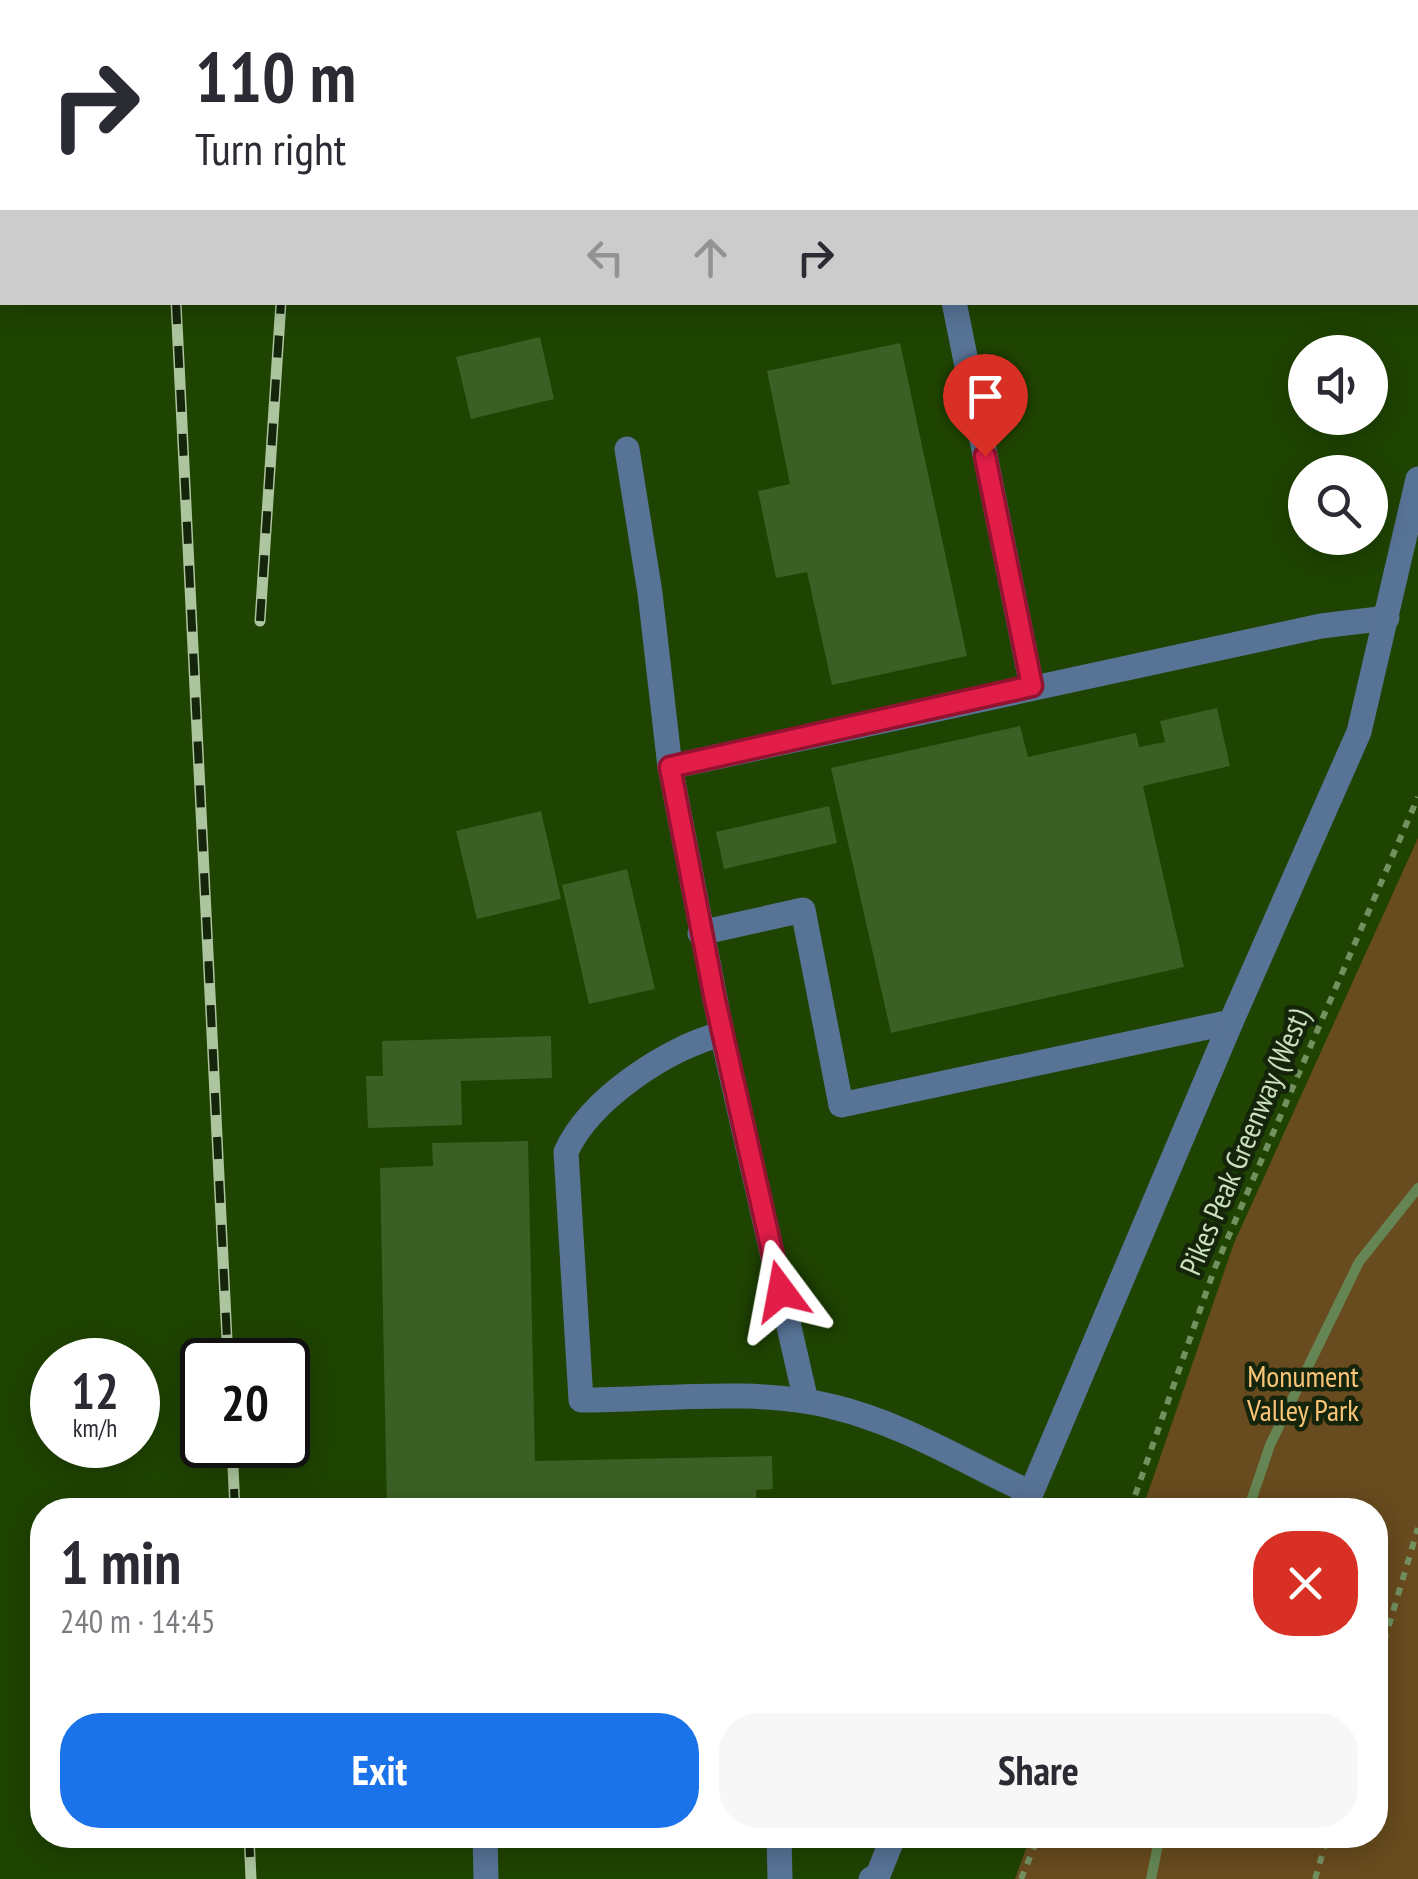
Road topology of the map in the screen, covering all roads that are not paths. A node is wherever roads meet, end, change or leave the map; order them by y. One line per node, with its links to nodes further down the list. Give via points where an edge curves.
1 (955, 305): 5 (lane)
2 (627, 450): 6 (lane)
3 (1418, 479): 4 (lane)
4 (1387, 618): 5 (lane); 8 (lane, via 1346,766)
5 (1032, 686): 6 (lane)
6 (670, 767): 7 (lane)
7 (700, 933): 8 (lane, via 803,910 841,1104); 9 (lane)
8 (1231, 1022): 12 (lane)
9 (722, 1034): 10 (lane); 10 (lane, via 660,1058 584,1123 566,1152 581,1400)
10 (806, 1402): 11 (lane, via 898,1428)
11 (1023, 1498)
12 (1029, 1498)
13 (485, 1848): 17 (lane)
14 (779, 1848): 18 (lane)
15 (889, 1848): 16 (lane)
16 (876, 1878)
17 (486, 1879)
18 (780, 1879)

